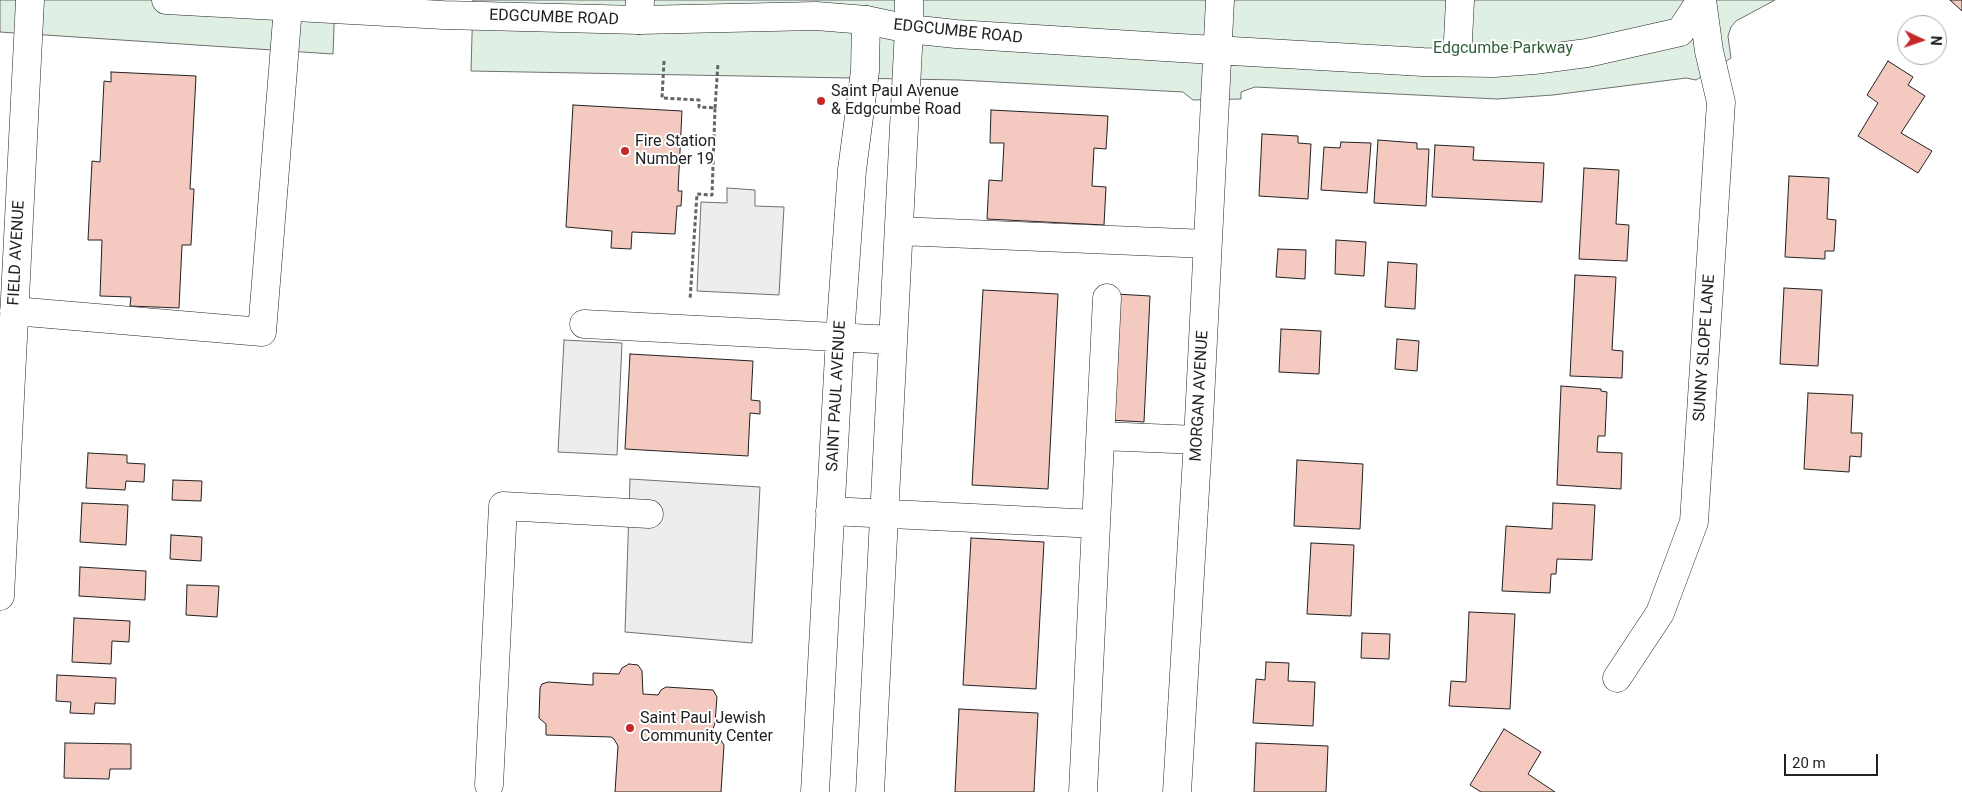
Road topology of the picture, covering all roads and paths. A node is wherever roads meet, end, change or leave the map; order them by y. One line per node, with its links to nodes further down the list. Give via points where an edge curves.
1 (30, 0): 19 (street, FIELD AVENUE)
2 (166, 0): 7 (street, EDGCUMBE ROAD)
3 (909, 0): 10 (street)
4 (1220, 0): 11 (street, MORGAN AVENUE)
5 (1460, 0): 13 (street)
6 (1701, 0): 13 (street, EDGCUMBE ROAD, via 1680,32 1587,53 1494,63); 31 (street, SUNNY SLOPE LANE, via 1708,51 1721,102 1694,522 1660,613)
7 (288, 7): 8 (street, EDGCUMBE ROAD, via 443,15); 19 (street, via 262,332)
8 (640, 10): 9 (street, EDGCUMBE ROAD, via 816,16)
9 (866, 10): 10 (street, EDGCUMBE ROAD); 22 (street, SAINT PAUL AVENUE, via 865,72 852,170)
10 (909, 29): 11 (street, EDGCUMBE ROAD); 16 (street)
11 (1218, 50): 13 (street, EDGCUMBE ROAD); 17 (street, MORGAN AVENUE)
12 (664, 61): 15 (path, via 662,98 700,100 699,107)
13 (1457, 62)
14 (718, 63): 15 (path)
15 (715, 108): 21 (path, via 712,195 697,194)
16 (899, 231): 17 (street); 23 (street)
17 (1207, 244): 25 (street, MORGAN AVENUE)
18 (1108, 298): 24 (street)
19 (14, 311): 30 (street, FIELD AVENUE)
20 (584, 324): 21 (street)
21 (688, 330): 22 (street)
22 (840, 337): 23 (street); 26 (street, SAINT PAUL AVENUE)
23 (894, 340): 27 (street)
24 (1101, 436): 25 (street); 29 (street)
25 (1198, 440): 36 (street, MORGAN AVENUE)
26 (830, 510): 27 (street); 33 (street, SAINT PAUL AVENUE)
27 (885, 513): 29 (street); 34 (street)
28 (649, 514): 32 (street, via 503,506)
29 (1096, 524): 35 (street)
30 (0, 596)
31 (1617, 678)
32 (489, 785)
33 (816, 792)
34 (870, 792)
35 (1083, 792)
36 (1177, 792)

